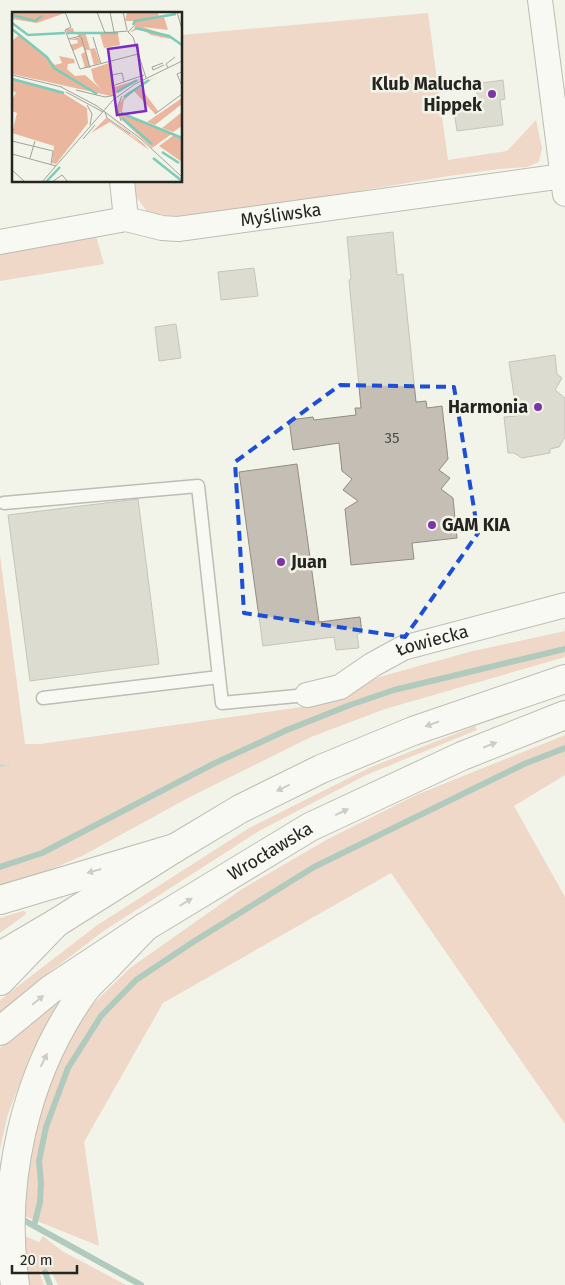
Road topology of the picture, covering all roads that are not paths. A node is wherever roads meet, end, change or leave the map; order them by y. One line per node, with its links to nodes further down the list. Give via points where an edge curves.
1 (540, 0): 3 (street)
2 (122, 182): 4 (street)
3 (564, 185): 4 (street, Myśliwska, via 178,229)
4 (126, 219): 5 (street, Myśliwska)
5 (0, 242)
6 (4, 503): 8 (lane, via 198,486)
7 (565, 605): 10 (street, Łowiecka, via 403,648 340,687)
8 (219, 677): 10 (lane, via 222,703); 11 (lane)
9 (565, 679): 13 (main road, one-way to 13, via 412,731 321,769 240,809)
10 (307, 695)
11 (44, 698)
12 (565, 716): 16 (main road, Wrocławska, one-way to 12, via 310,827 462,756)
13 (175, 848): 14 (main road, one-way to 14); 15 (main road)
14 (0, 900)
15 (56, 923): 17 (main road); 18 (main road)
16 (145, 928): 19 (main road, Wrocławska, one-way to 16, via 50,990); 20 (main road, one-way to 16, via 6,1225 12,1151 23,1109 54,1040 85,990)
17 (0, 956)
18 (0, 981)
19 (0, 1031)
20 (15, 1285)

